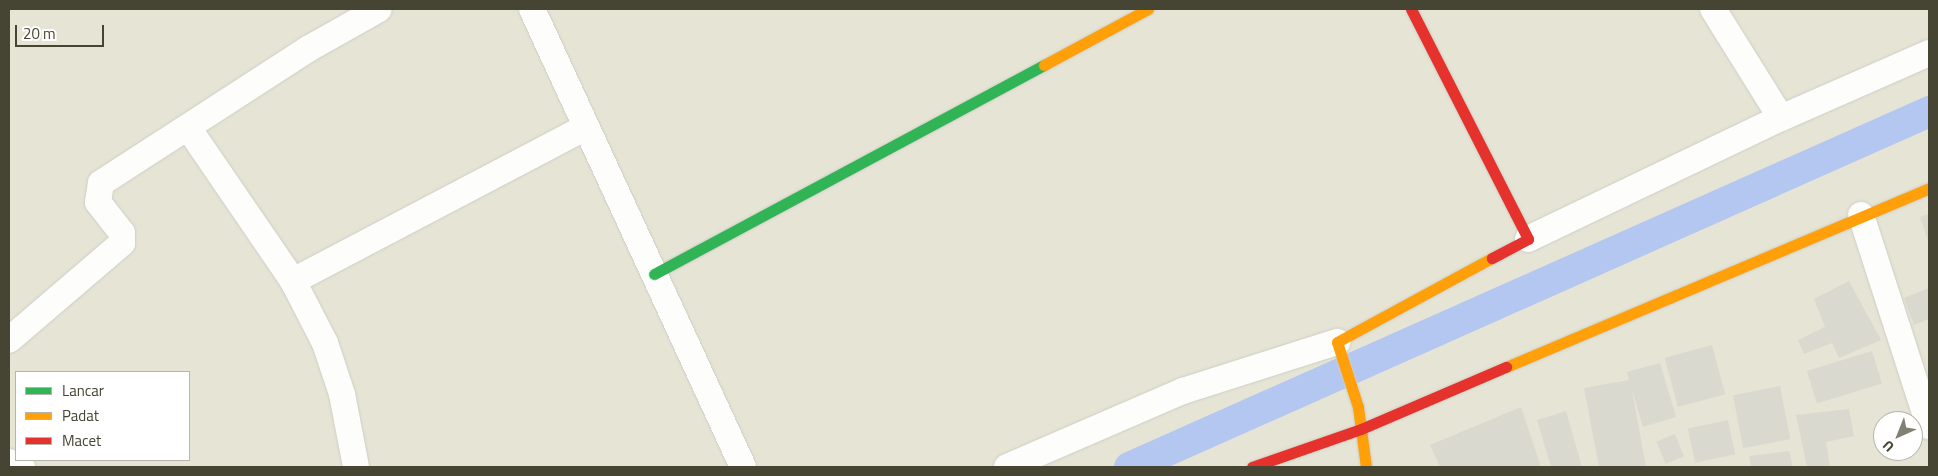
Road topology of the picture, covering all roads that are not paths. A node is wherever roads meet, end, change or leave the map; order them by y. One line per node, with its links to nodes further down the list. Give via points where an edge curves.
1 (379, 9): 9 (street, via 308,49)
2 (532, 9): 8 (street)
3 (1148, 9): 13 (street)
4 (1411, 9): 12 (street)
5 (1713, 9): 7 (street)
6 (1929, 53): 7 (street)
7 (1781, 118): 12 (street)
8 (585, 128): 13 (street); 14 (street)
9 (189, 129): 14 (street); 15 (street, via 101,183 98,202 122,233 122,243)
10 (1929, 188): 11 (street)
11 (1861, 215): 17 (street); 18 (street)
12 (1528, 239): 16 (street)
13 (654, 274): 22 (street)
14 (293, 281): 21 (street, via 325,343 339,386)
15 (9, 340)
16 (1338, 347): 18 (street, via 1358,408); 23 (street, via 1182,391)
17 (1929, 426)
18 (1361, 430): 24 (street); 25 (street)
19 (9, 462): 20 (street)
20 (22, 467)
21 (356, 467)
22 (743, 467)
23 (1007, 467)
24 (1252, 467)
25 (1366, 467)

